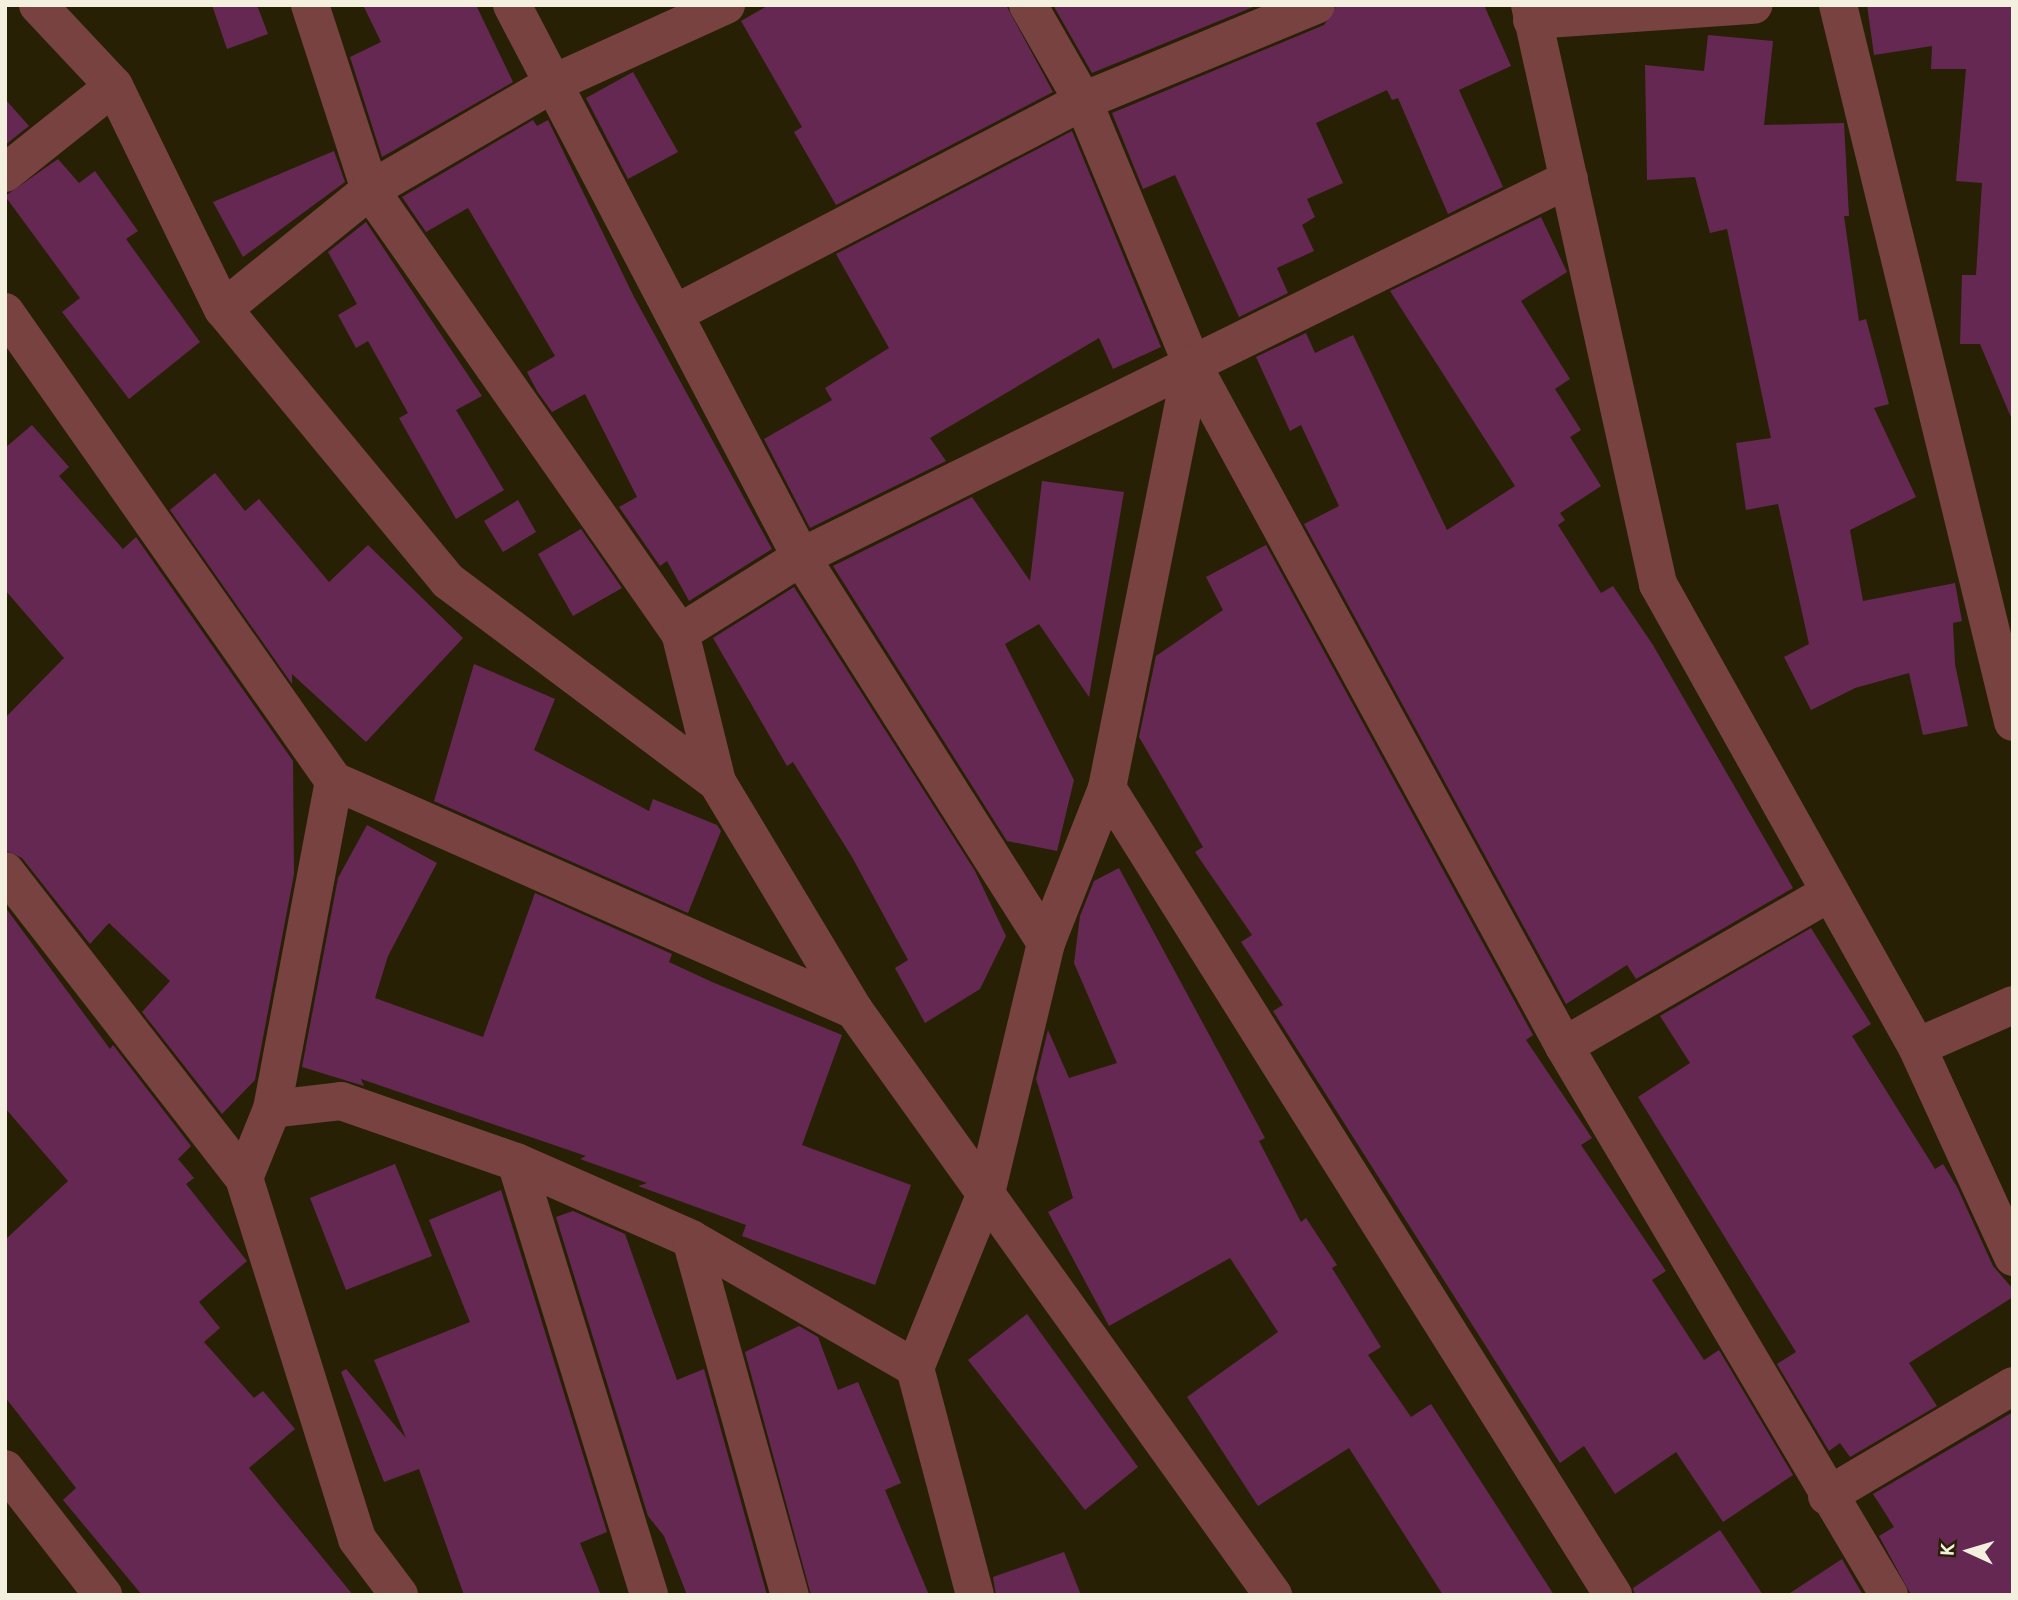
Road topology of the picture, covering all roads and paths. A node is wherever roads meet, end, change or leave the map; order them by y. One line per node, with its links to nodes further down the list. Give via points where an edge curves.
1 (38, 5): 11 (street)
2 (310, 5): 15 (street)
3 (512, 5): 10 (street)
4 (1028, 5): 12 (street)
5 (1316, 5): 12 (street)
6 (1753, 5): 9 (street)
7 (1838, 5): 22 (street)
8 (723, 6): 10 (street)
9 (1531, 13): 14 (street)
10 (554, 83): 15 (street); 18 (street)
11 (114, 86): 13 (street); 16 (street)
12 (1083, 101): 18 (street); 19 (street)
13 (5, 173)
14 (1569, 179): 19 (street); 27 (street, via 1658,584)
15 (370, 190): 16 (street); 21 (street)
16 (223, 309): 24 (street, via 448,581)
17 (5, 312): 23 (street)
18 (674, 314): 20 (street)
19 (1192, 364): 20 (street); 25 (street); 31 (street)
20 (801, 557): 21 (street); 28 (street)
21 (680, 633): 24 (street)
22 (2013, 722)
23 (334, 781): 30 (street); 33 (street)
24 (717, 782): 30 (street)
25 (1107, 788): 28 (street); 49 (street)
26 (5, 872): 35 (street)
27 (1827, 894): 31 (street); 32 (street)
28 (1046, 943): 36 (street)
29 (2013, 1005): 32 (street)
30 (854, 1010): 36 (street)
31 (1564, 1046): 42 (street)
32 (1917, 1047): 38 (street)
33 (272, 1110): 34 (street, via 341,1101); 35 (street)
34 (516, 1162): 37 (street); 45 (street)
35 (244, 1178): 44 (street, via 357,1539)
36 (986, 1194): 39 (street); 48 (street)
37 (691, 1239): 39 (street); 46 (street)
38 (2013, 1257)
39 (915, 1368): 47 (street)
40 (2013, 1385): 42 (street)
41 (5, 1469): 43 (street)
42 (1827, 1496): 50 (street)
43 (103, 1595)
44 (399, 1595)
45 (649, 1595)
46 (790, 1595)
47 (975, 1595)
48 (1273, 1595)
49 (1613, 1595)
50 (1889, 1595)

